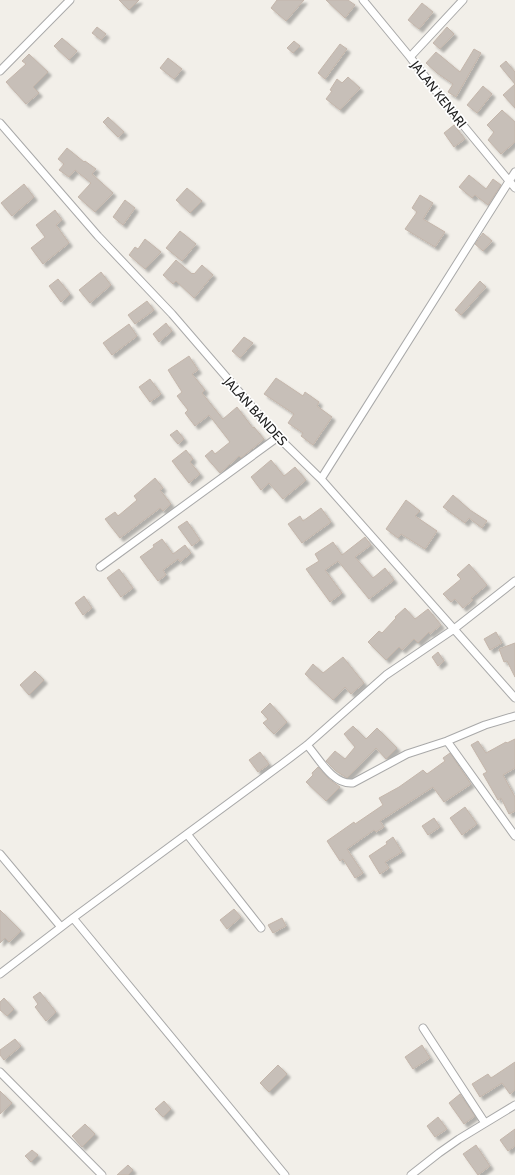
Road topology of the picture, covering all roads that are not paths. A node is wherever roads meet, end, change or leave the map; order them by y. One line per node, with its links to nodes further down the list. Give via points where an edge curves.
1 (70, 0): 5 (street)
2 (363, 0): 4 (street, JALAN KENARI)
3 (463, 0): 4 (street)
4 (410, 57): 8 (street, JALAN KENARI)
5 (0, 71)
6 (0, 122): 10 (street, JALAN BANDES)
7 (515, 172): 8 (street)
8 (509, 180): 9 (street, JALAN KENARI); 11 (street)
9 (515, 188)
10 (278, 437): 11 (street, JALAN BANDES); 12 (street)
11 (321, 479): 14 (street, JALAN BANDES)
12 (100, 567)
13 (515, 581): 14 (street)
14 (454, 629): 15 (street, JALAN BANDES); 18 (street, via 386,675)
15 (515, 698)
16 (515, 716): 17 (street)
17 (447, 741): 18 (street, via 407,754 350,784 331,774); 20 (street)
18 (307, 745): 19 (street)
19 (187, 834): 22 (street); 24 (street)
20 (515, 836)
21 (0, 854): 23 (street)
22 (73, 918): 23 (street); 31 (street)
23 (61, 927): 25 (street)
24 (261, 928)
25 (0, 974)
26 (423, 1028): 29 (street)
27 (0, 1072): 30 (street)
28 (515, 1104): 29 (street)
29 (485, 1123): 32 (street)
30 (102, 1175)
31 (285, 1175)
32 (411, 1175)

